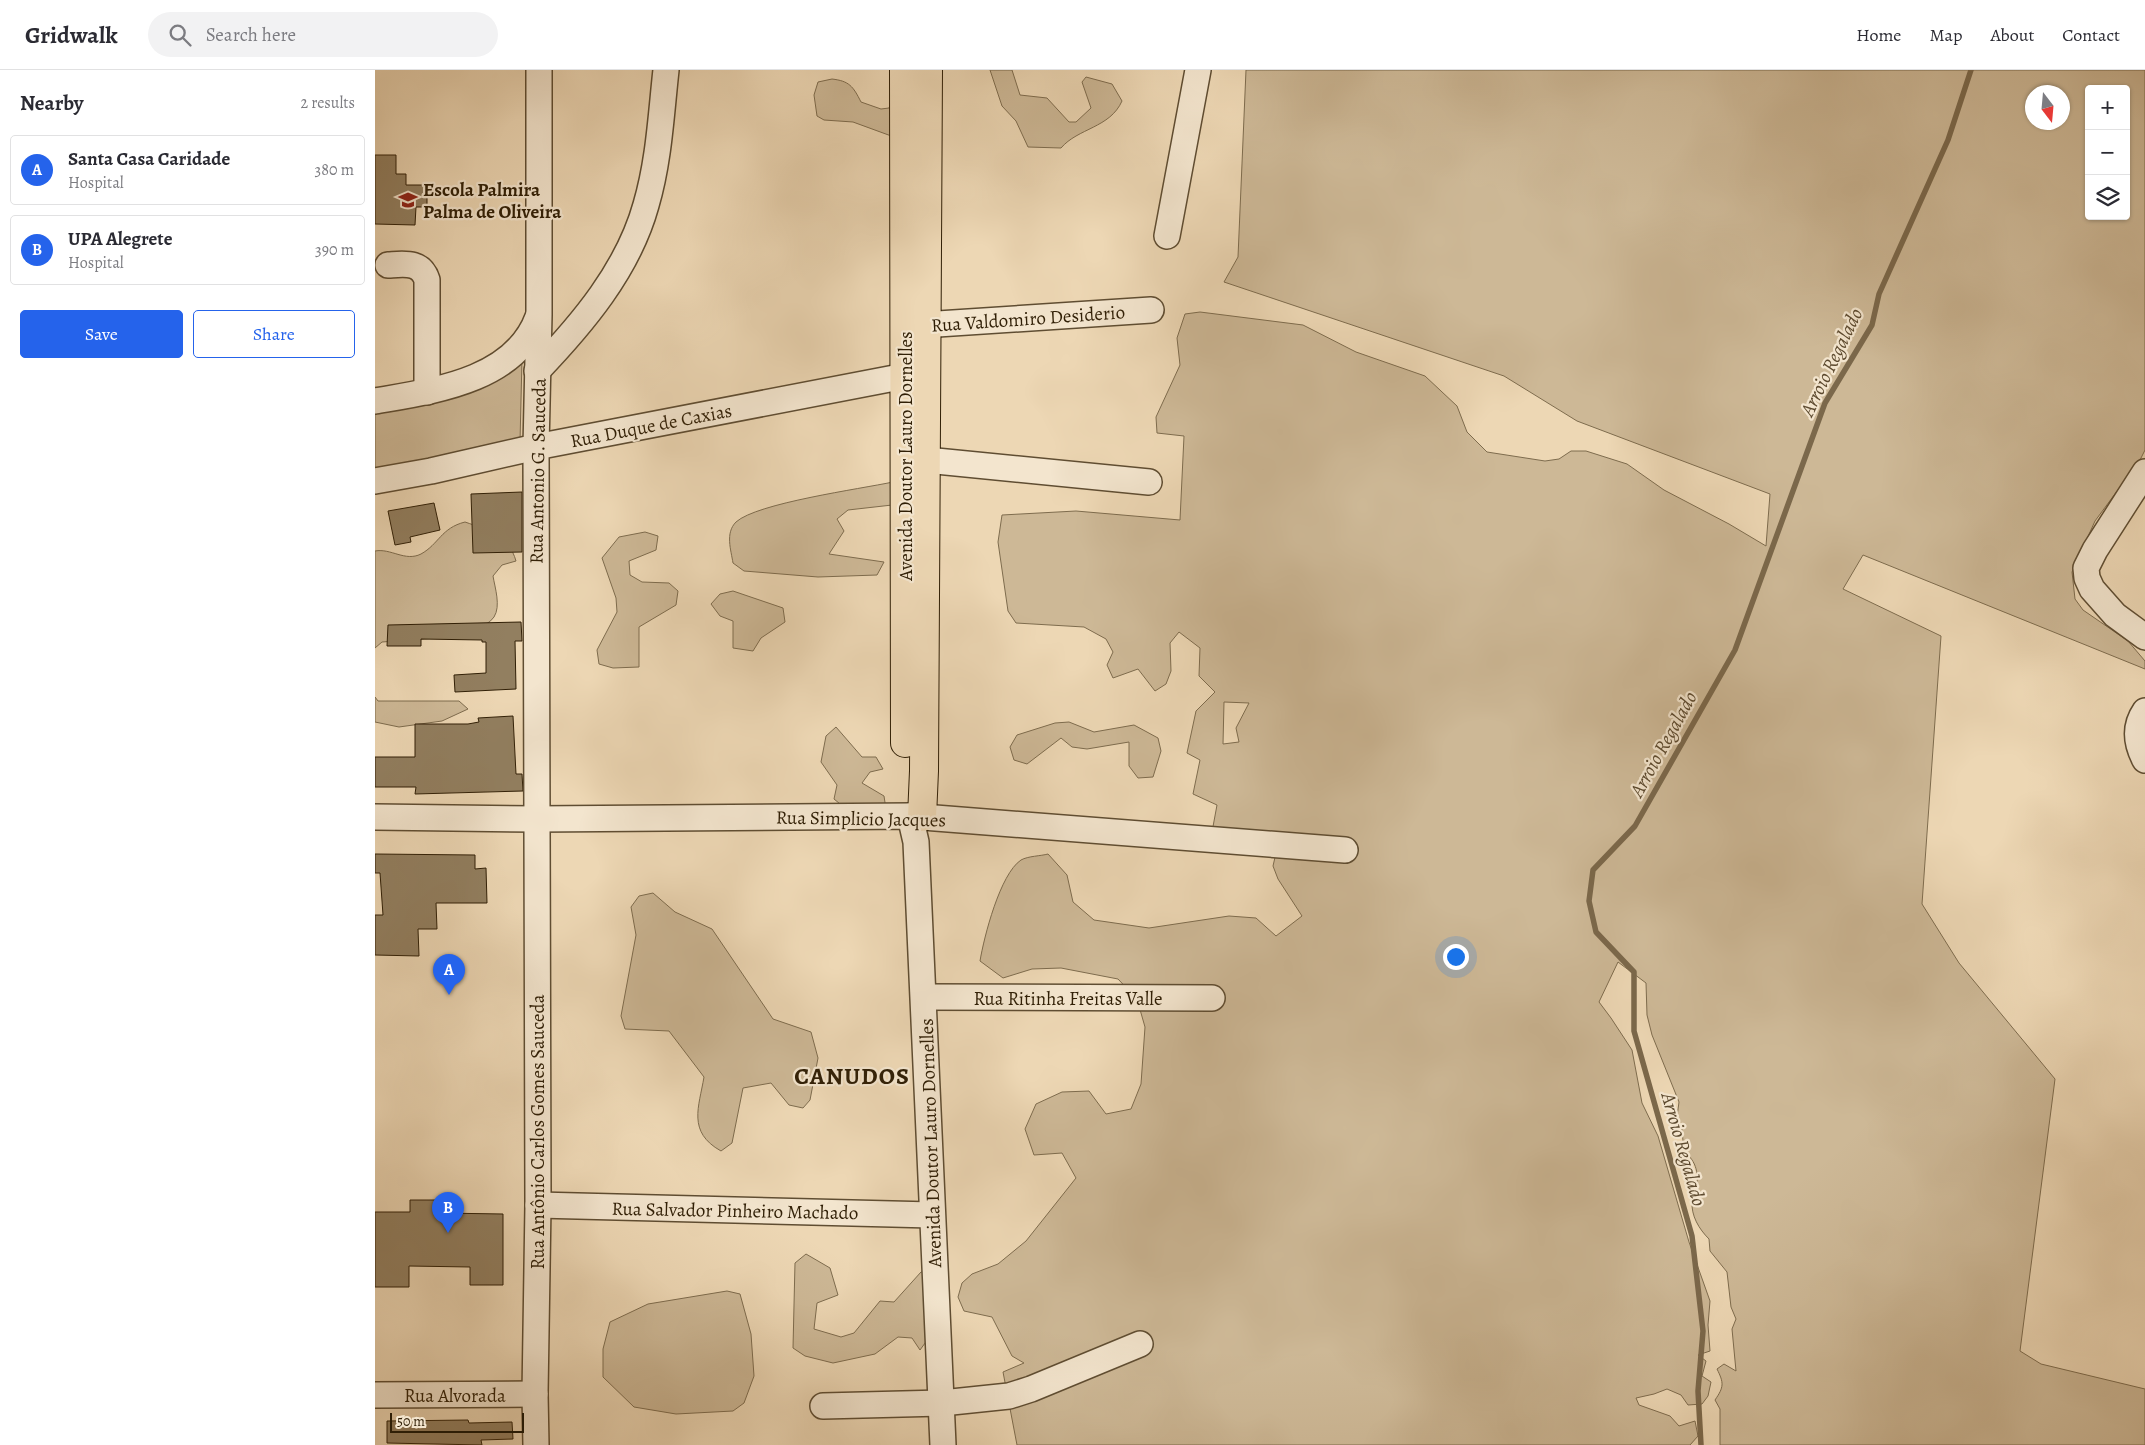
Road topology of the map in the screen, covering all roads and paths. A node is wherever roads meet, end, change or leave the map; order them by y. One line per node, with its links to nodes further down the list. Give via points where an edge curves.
1 (539, 70): 9 (street)
2 (666, 70): 11 (street, Rua Antonio G. Sauceda, via 656,162 646,206 632,239 609,283 580,323)
3 (904, 70): 10 (main road, Avenida Doutor Lauro Dornelles)
4 (928, 70): 10 (main road, Avenida Doutor Lauro Dornelles)
5 (1198, 70): 6 (street)
6 (1167, 236)
7 (388, 265): 13 (street, via 411,264 425,273)
8 (1151, 310): 10 (street, Rua Valdomiro Desiderio)
9 (539, 314): 11 (street); 13 (street, via 524,343 500,363 475,377)
10 (915, 325): 12 (main road, Avenida Doutor Lauro Dornelles)
11 (537, 371): 15 (street, Rua Antonio G. Sauceda)
12 (916, 376): 15 (street, Rua Duque de Caxias); 16 (main road, Avenida Doutor Lauro Dornelles); 25 (main road, Avenida Doutor Lauro Dornelles, via 905,773)
13 (427, 392): 14 (street)
14 (375, 401)
15 (536, 447): 18 (street, Rua Duque de Caxias); 24 (street, Rua Antonio G. Sauceda)
16 (926, 460): 19 (street); 25 (main road, Avenida Doutor Lauro Dornelles, via 924,771)
17 (2145, 472): 20 (street, via 2086,568 2092,589 2115,615)
18 (375, 481)
19 (1149, 482)
20 (2145, 637)
21 (2145, 711): 22 (street, via 2139,719 2136,736)
22 (2145, 760)
23 (375, 817): 24 (street, Rua Simplicio Jacques)
24 (536, 819): 25 (street, Rua Simplicio Jacques); 29 (street, Rua Antônio Carlos Gomes Sauceda)
25 (916, 825): 26 (street, Rua Simplicio Jacques); 27 (street, Avenida Doutor Lauro Dornelles)
26 (1345, 850)
27 (924, 997): 28 (street, Rua Ritinha Freitas Valle); 30 (street, Avenida Doutor Lauro Dornelles)
28 (1212, 998)
29 (538, 1205): 30 (street, Rua Salvador Pinheiro Machado); 32 (street, Rua Antônio Carlos Gomes Sauceda)
30 (932, 1215): 34 (street, Avenida Doutor Lauro Dornelles)
31 (1140, 1344): 34 (street, via 1009,1396)
32 (535, 1394): 33 (street, Rua Alvorada); 36 (street, Rua Antônio Carlos Gomes Sauceda)
33 (375, 1395)
34 (942, 1403): 35 (street); 37 (street, Avenida Doutor Lauro Dornelles)
35 (823, 1406)
36 (536, 1445)
37 (943, 1445)

